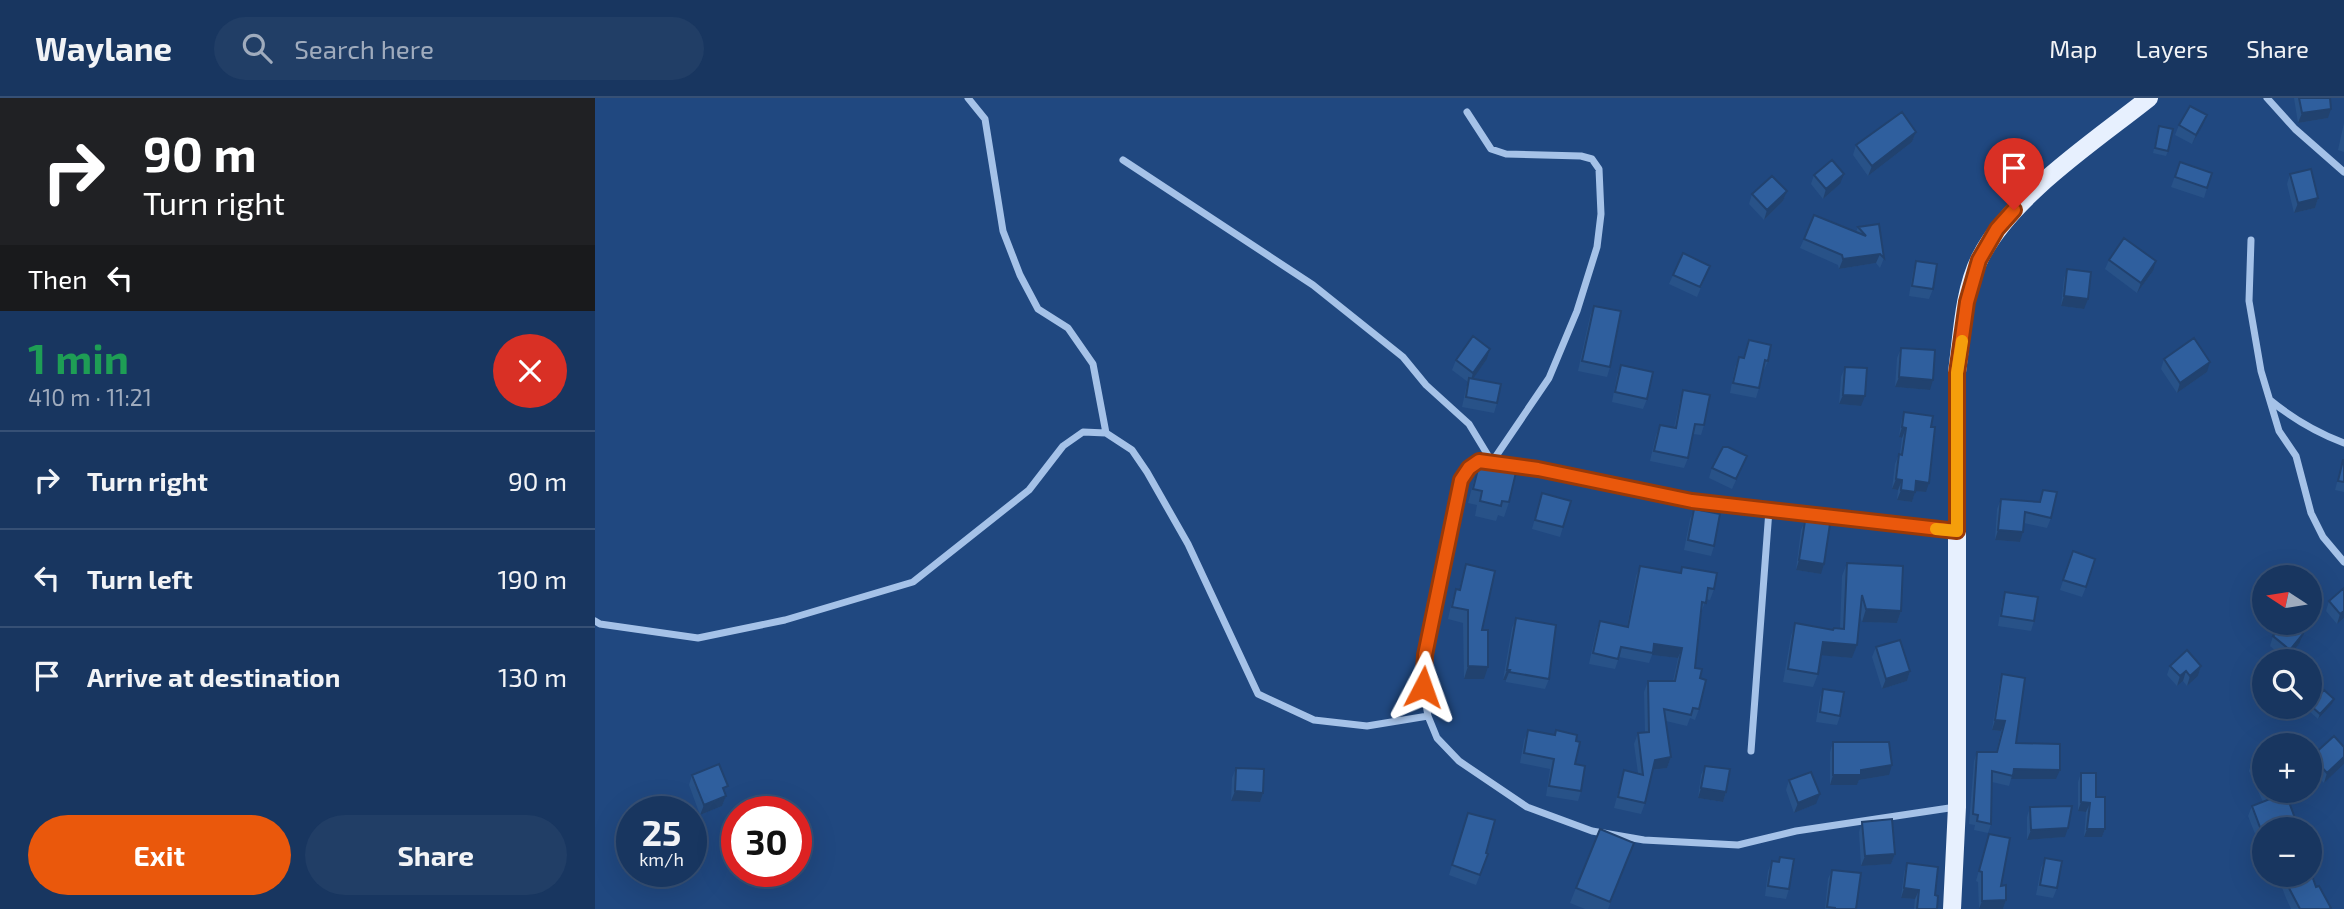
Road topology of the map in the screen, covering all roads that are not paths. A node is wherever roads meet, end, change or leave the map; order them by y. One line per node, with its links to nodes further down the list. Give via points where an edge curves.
1 (968, 98): 9 (street, via 985,119 1003,232 1020,275 1038,309 1068,328 1093,364)
2 (2149, 98): 13 (main road, via 2031,192 1997,229 1979,260 1967,302 1957,373)
3 (2267, 98): 6 (street)
4 (1467, 112): 11 (street, via 1491,149 1506,154 1581,156 1592,159 1599,169 1597,247 1577,311 1549,378)
5 (1123, 160): 11 (street, via 1313,285 1403,357 1469,424)
6 (2344, 172)
7 (2251, 240): 8 (street, via 2249,301)
8 (2269, 399): 10 (street, via 2294,420); 14 (street, via 2279,431 2296,456 2311,513)
9 (1105, 433): 15 (street, via 1083,432 1063,446 1029,490 913,582 785,620 698,638); 16 (street, via 1132,450 1147,472 1188,544 1258,694 1314,720 1367,726)
10 (2344, 443)
11 (1492, 462): 12 (street, via 1692,501); 16 (street, via 1473,464 1461,480 1425,655 1423,687)
12 (1769, 510): 13 (street); 17 (street)
13 (1957, 531): 18 (main road)
14 (2344, 562)
15 (595, 621)
16 (1428, 716): 18 (street, via 1437,738 1459,761 1527,807 1605,834 1738,845 1796,831)
17 (1751, 751)
18 (1957, 807): 19 (main road)
19 (1952, 909)

